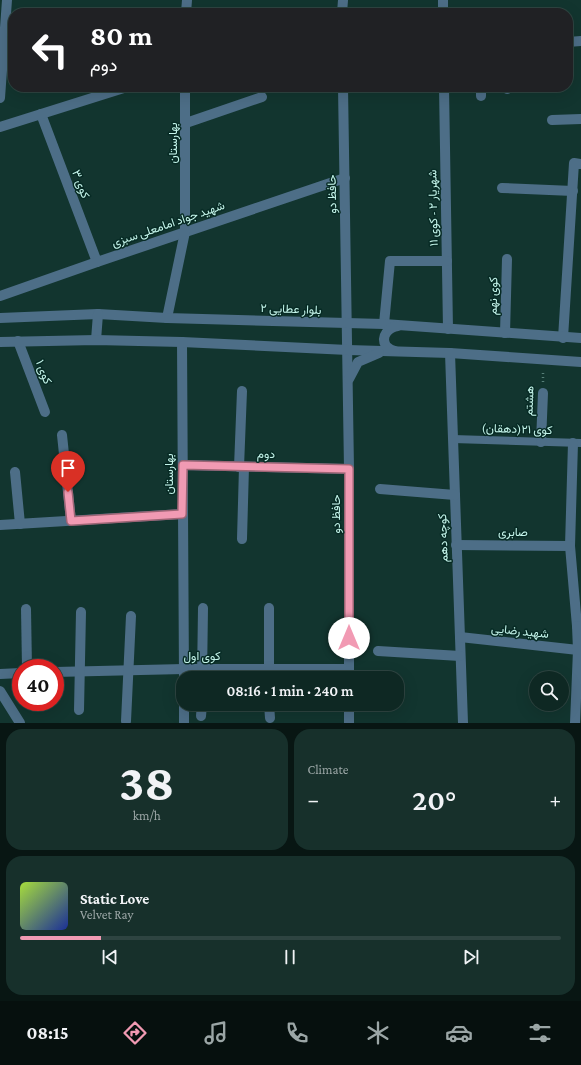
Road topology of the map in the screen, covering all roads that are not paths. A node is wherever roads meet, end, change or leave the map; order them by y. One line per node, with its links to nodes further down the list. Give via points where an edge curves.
1 (7, 0): 2 (street)
2 (8, 12)
3 (8, 32): 9 (street)
4 (111, 92): 10 (street)
5 (186, 92): 13 (street, بهارستان)
6 (343, 92): 16 (street, حافظ دو)
7 (444, 92): 21 (street, شهریار ۲ - کوی ۱۱)
8 (262, 97): 13 (street)
9 (0, 98)
10 (41, 114): 14 (street); 22 (street, کوی ۳)
11 (581, 118): 12 (street)
12 (552, 120)
13 (186, 123): 19 (street, بهارستان)
14 (0, 127)
15 (581, 164): 18 (street, via 574,163)
16 (345, 178): 19 (street, شهید جواد امامعلی سبزی); 27 (street, حافظ دو)
17 (502, 188): 18 (street)
18 (572, 191): 32 (street)
19 (185, 232): 22 (street, شهید جواد امامعلی سبزی); 26 (street, بهارستان)
20 (507, 259): 31 (street, کوی نهم)
21 (447, 261): 28 (street, via 390,261); 30 (street, شهریار ۲ - کوی ۱۱)
22 (97, 262): 23 (street, شهید جواد امامعلی سبزی)
23 (0, 296)
24 (98, 314): 25 (street, بلوار عطایی ۲); 26 (street, بلوار عطایی ۲); 34 (street)
25 (0, 318)
26 (167, 318): 27 (street, بلوار عطایی ۲)
27 (348, 324): 28 (street, بلوار عطایی ۲); 38 (street, حافظ دو)
28 (384, 324): 29 (street, بلوار عطایی ۲)
29 (400, 326): 30 (street, بلوار عطایی ۲); 39 (street, via 390,328 385,334)
30 (448, 329): 31 (street, بلوار عطایی ۲)
31 (505, 333): 32 (street, بلوار عطایی ۲)
32 (563, 338): 33 (street, بلوار عطایی ۲)
33 (581, 338)
34 (96, 340): 35 (street); 37 (street)
35 (18, 341): 36 (street); 45 (street, کوی ۱)
36 (0, 342)
37 (182, 342): 38 (street); 50 (street, بهارستان)
38 (348, 350): 39 (street); 42 (street, حافظ دو)
39 (389, 351): 40 (street); 42 (street, via 358,362)
40 (450, 353): 41 (street); 47 (street, کوچه دهم)
41 (581, 362)
42 (348, 382): 52 (street, حافظ دو)
43 (242, 391): 51 (street)
44 (543, 393): 48 (street, هشتم)
45 (45, 412)
46 (62, 435): 57 (street)
47 (453, 439): 48 (lane, کوی ۲۱(دهقان)); 55 (street, کوچه دهم)
48 (541, 442): 49 (lane, کوی ۲۱(دهقان))
49 (577, 443): 62 (street)
50 (183, 465): 51 (street, دوم); 56 (street, بهارستان)
51 (242, 467): 52 (street, دوم); 60 (street)
52 (349, 469): 78 (street, حافظ دو)
53 (15, 472): 58 (street)
54 (380, 489): 55 (street)
55 (455, 495): 61 (street, کوچه دهم)
56 (182, 514): 57 (street); 75 (street, بهارستان)
57 (71, 521): 58 (street)
58 (20, 524): 59 (street)
59 (0, 525)
60 (242, 539)
61 (456, 545): 62 (street, صابری); 69 (street, کوچه دهم)
62 (570, 546): 68 (street)
63 (203, 608): 76 (street)
64 (270, 608): 77 (street)
65 (26, 609): 73 (street)
66 (81, 612): 80 (street)
67 (131, 616): 74 (street)
68 (579, 626): 70 (street)
69 (460, 637): 70 (street, شهید رضایی); 72 (street, کوچه دهم)
70 (578, 650): 97 (street)
71 (378, 651): 72 (street)
72 (460, 656): 96 (street, کوچه دهم)
73 (27, 659)
74 (128, 670): 80 (street, کوی اول); 82 (street, کوی اول); 92 (street)
75 (184, 671)
76 (202, 671)
77 (269, 671)
78 (349, 671)
79 (64, 672): 80 (street, کوی اول)
80 (80, 672): 85 (street)
81 (12, 673): 83 (street)
82 (176, 673)
83 (0, 674)
84 (0, 691): 93 (street)
85 (79, 710)
86 (184, 711): 94 (street)
87 (202, 711): 90 (street)
88 (270, 711): 91 (street)
89 (349, 711): 95 (street)
90 (202, 716)
91 (270, 718)
92 (126, 721)
93 (20, 723)
94 (184, 723)
95 (349, 723)
96 (463, 723)
97 (575, 723)

